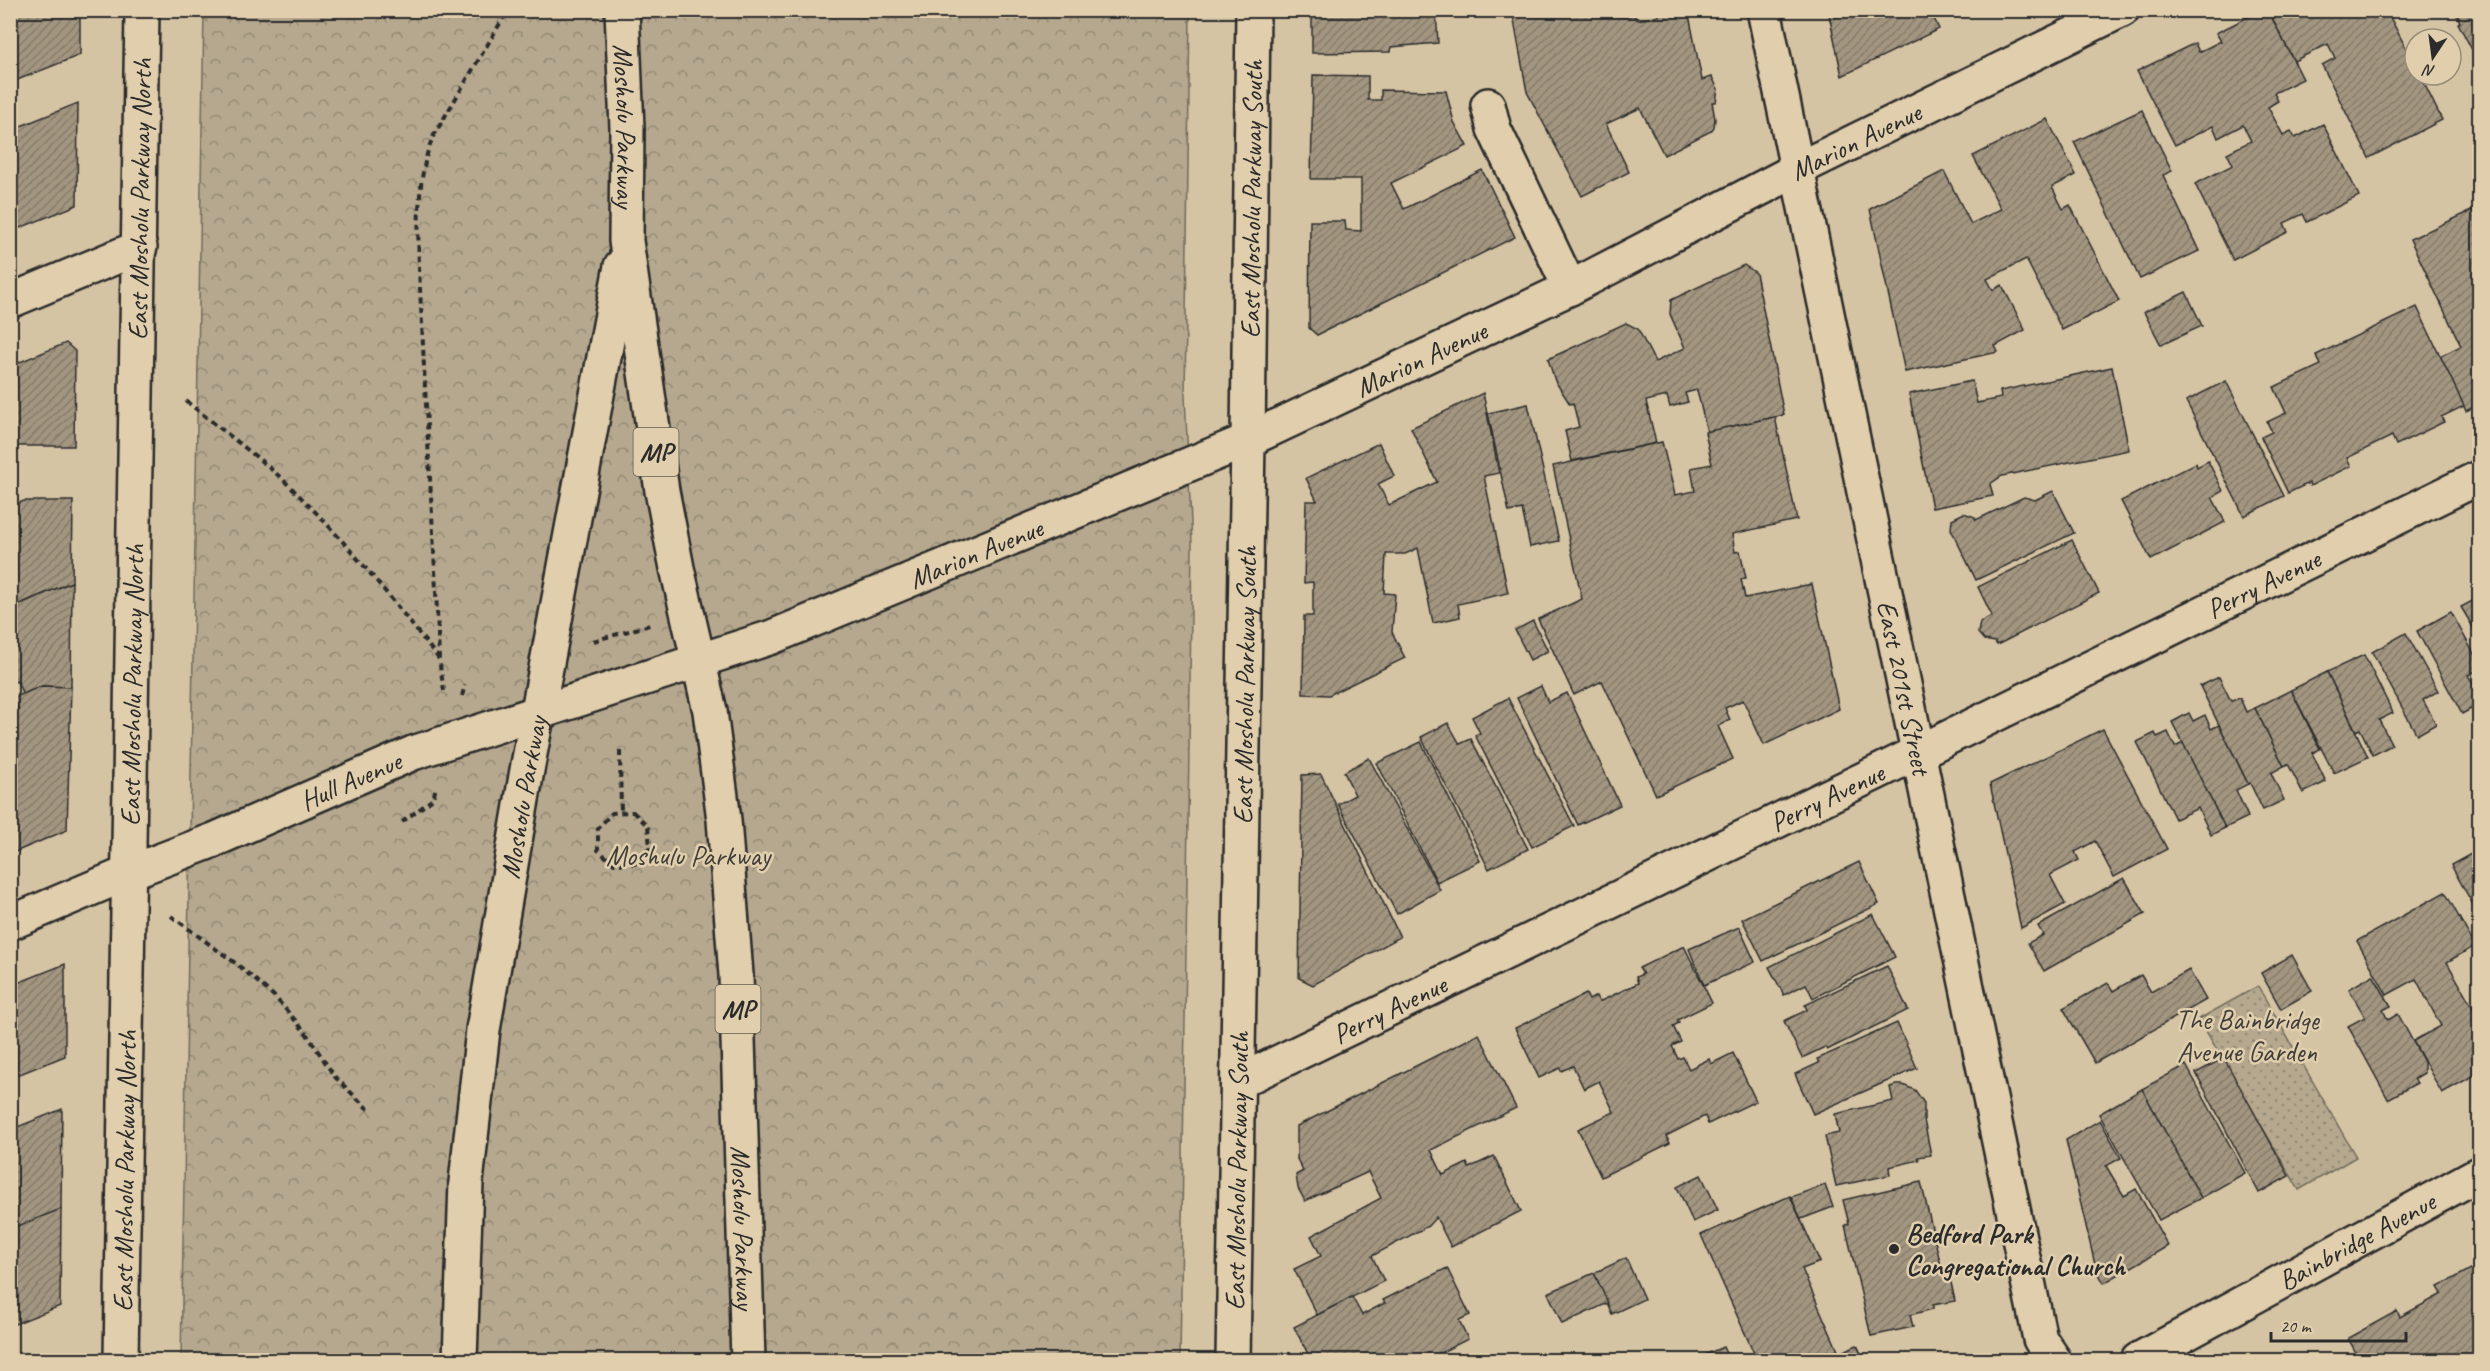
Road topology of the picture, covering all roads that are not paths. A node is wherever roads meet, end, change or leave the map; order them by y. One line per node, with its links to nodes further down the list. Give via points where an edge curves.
1 (142, 10): 9 (street, East Mosholu Parkway North)
2 (622, 10): 8 (street, Mosholu Parkway / MP)
3 (1253, 10): 12 (street, East Mosholu Parkway South)
4 (1764, 10): 7 (street, East 201st Street)
5 (2122, 10): 7 (street, Marion Avenue)
6 (1488, 105): 10 (street, via 1494,129)
7 (1798, 170): 10 (street, Marion Avenue); 16 (street, East 201st Street)
8 (626, 241): 14 (street, Mosholu Parkway / MP, via 662,491); 15 (street, Mosholu Parkway / MP)
9 (140, 247): 11 (street); 17 (street, East Mosholu Parkway North)
10 (1570, 288): 12 (street, Marion Avenue)
11 (10, 300)
12 (1248, 440): 14 (street, Marion Avenue, via 772,637); 19 (street, East Mosholu Parkway South)
13 (2480, 477): 16 (street, Perry Avenue)
14 (699, 660): 15 (street, Hull Avenue); 23 (street, Mosholu Parkway / MP, via 716,746 736,975)
15 (538, 712): 17 (street, Hull Avenue, via 413,753); 22 (street, Mosholu Parkway / MP, via 473,1108)
16 (1919, 752): 19 (street, Perry Avenue); 25 (street, East 201st Street, via 2040,1339)
17 (128, 873): 18 (street, Hull Avenue); 21 (street, East Mosholu Parkway North)
18 (10, 923)
19 (1238, 1082): 24 (street, East Mosholu Parkway South)
20 (2480, 1173): 26 (street, Bainbridge Avenue)
21 (121, 1360)
22 (460, 1360)
23 (748, 1360)
24 (1233, 1360)
25 (2054, 1360)
26 (2138, 1360)

